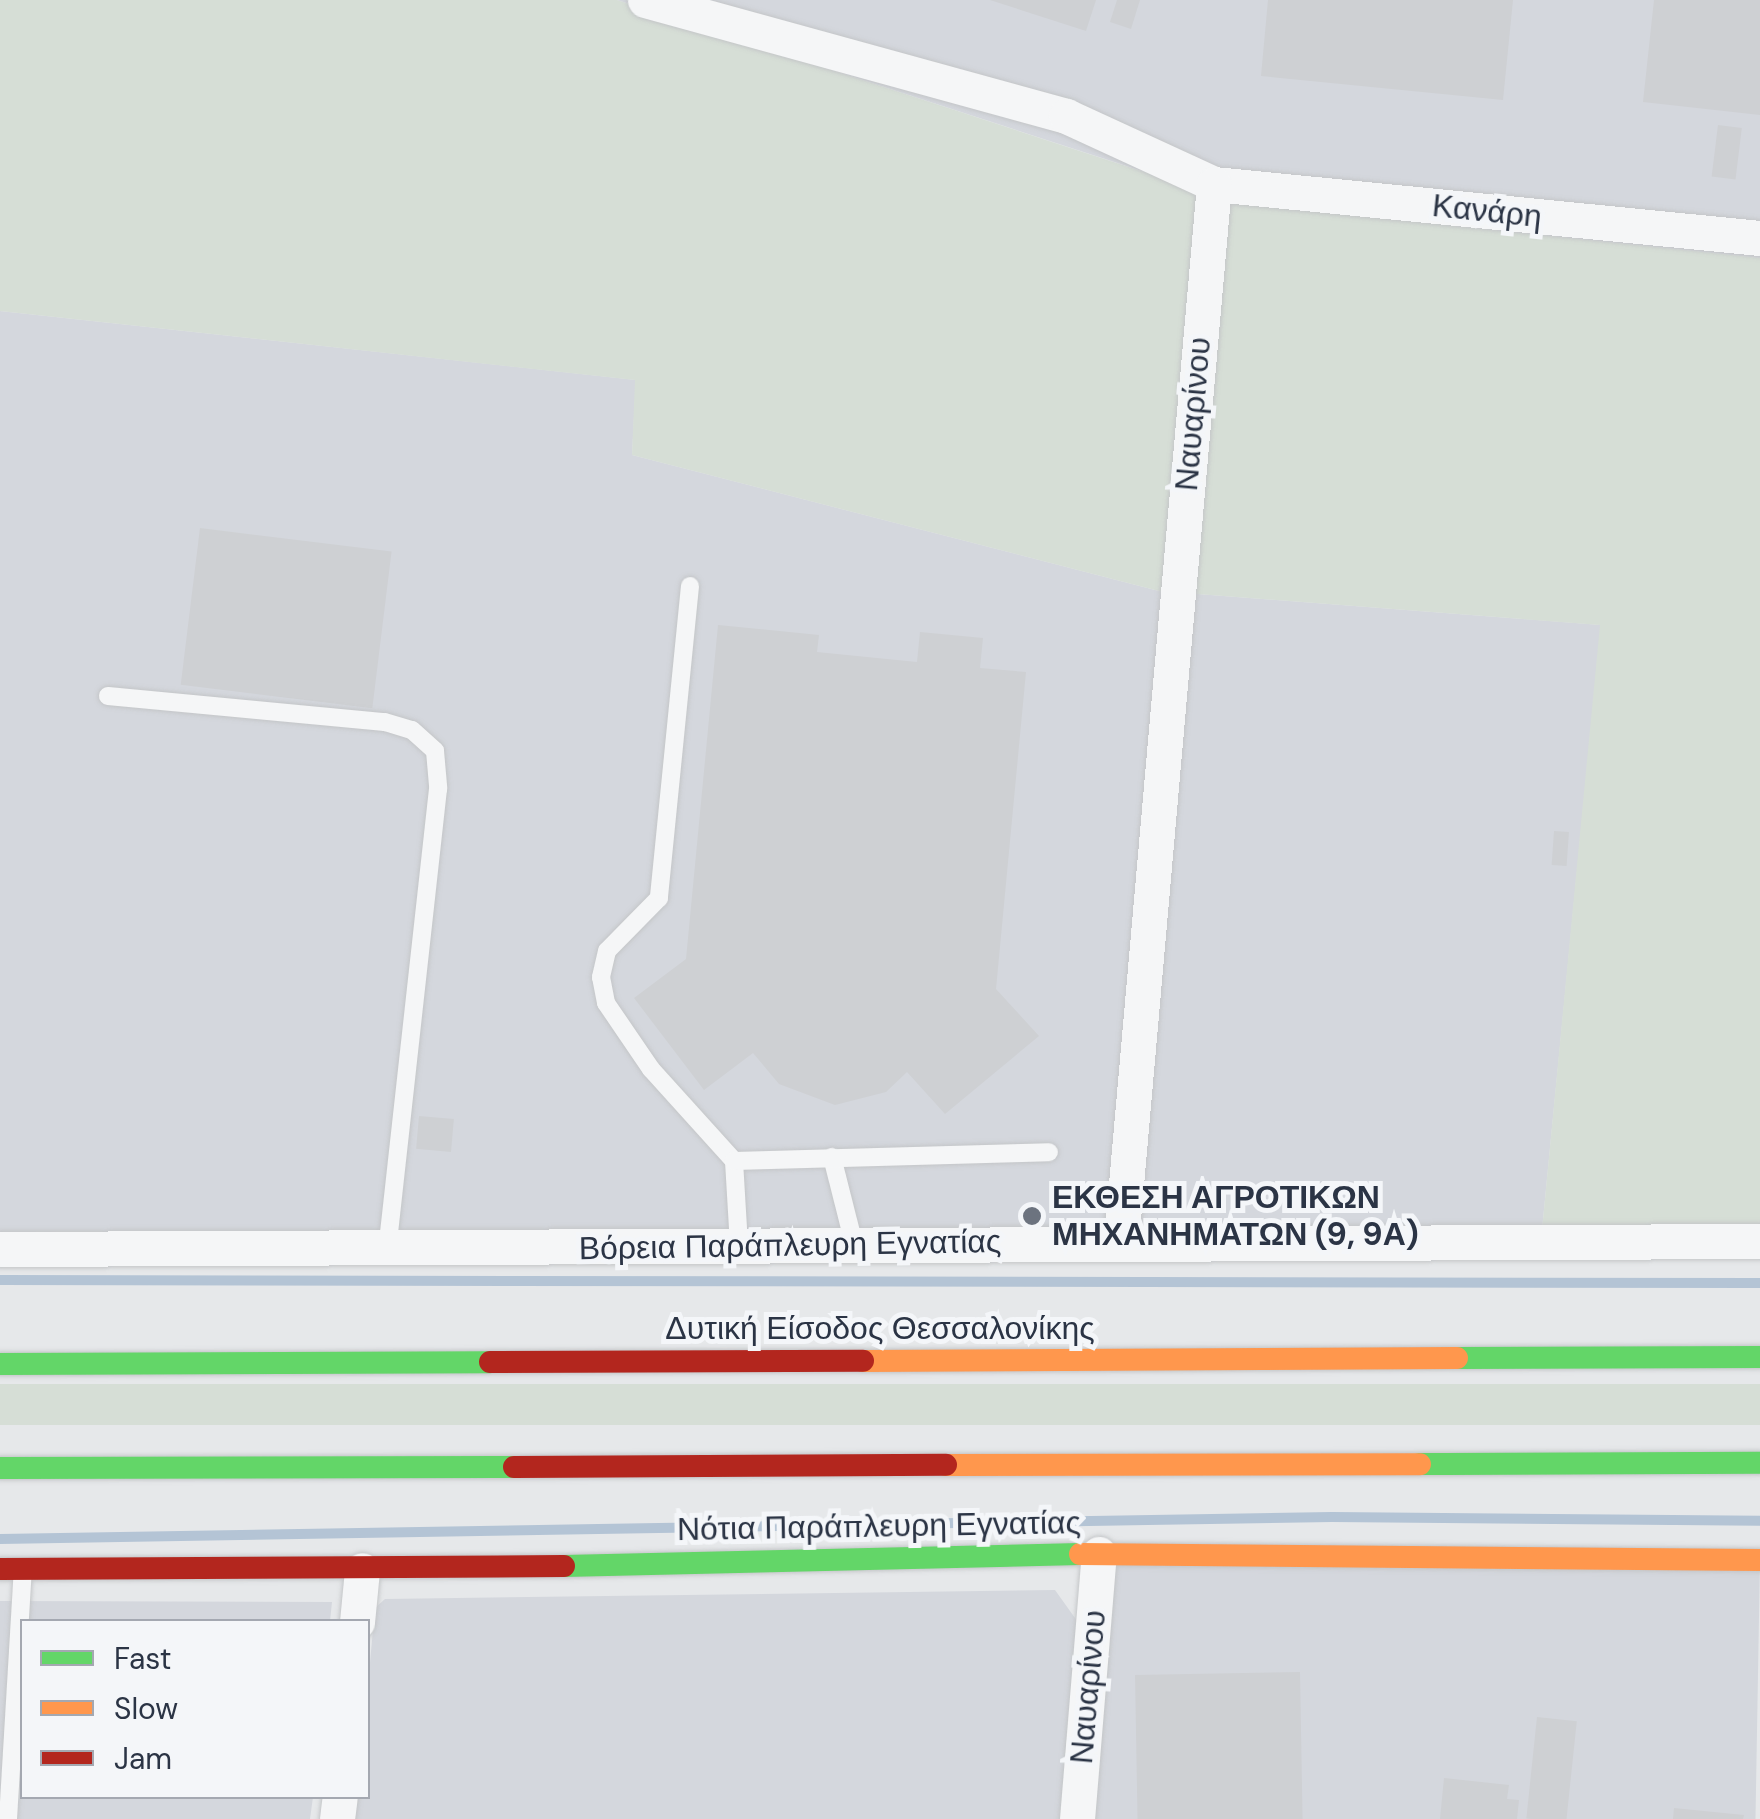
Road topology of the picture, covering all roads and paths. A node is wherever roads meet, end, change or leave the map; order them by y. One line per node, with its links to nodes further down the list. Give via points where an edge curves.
1 (645, 0): 2 (street, via 1066,116)
2 (1214, 184): 3 (street, Κανάρη); 10 (street, Ναυαρίνου)
3 (1760, 238)
4 (690, 586): 8 (lane, via 660,898 607,950 601,977 606,1003 651,1069)
5 (108, 696): 13 (lane, via 385,722 412,730 434,751 438,789)
6 (1050, 1152): 7 (lane)
7 (832, 1158): 8 (lane); 11 (lane)
8 (734, 1161): 12 (lane)
9 (1760, 1241): 10 (street, Βόρεια Παράπλευρη Εγνατίας)
10 (1121, 1242): 11 (street, Βόρεια Παράπλευρη Εγνατίας)
11 (854, 1244): 12 (street, Βόρεια Παράπλευρη Εγνατίας)
12 (739, 1245): 13 (street, Βόρεια Παράπλευρη Εγνατίας)
13 (387, 1248): 14 (street, Βόρεια Παράπλευρη Εγνατίας)
14 (0, 1249)
15 (1760, 1357): 16 (main road, Δυτική Είσοδος Θεσσαλονίκης)
16 (0, 1364)
17 (1760, 1463): 18 (main road)
18 (0, 1468)
19 (1100, 1554): 20 (main road, Νότια Παράπλευρη Εγνατίας); 22 (main road, Νότια Παράπλευρη Εγνατίας); 25 (street, Ναυαρίνου)
20 (1760, 1560)
21 (12, 1570): 22 (main road, Νότια Παράπλευρη Εγνατίας); 24 (lane)
22 (362, 1570): 23 (street)
23 (357, 1619)
24 (8, 1819)
25 (1077, 1819)

